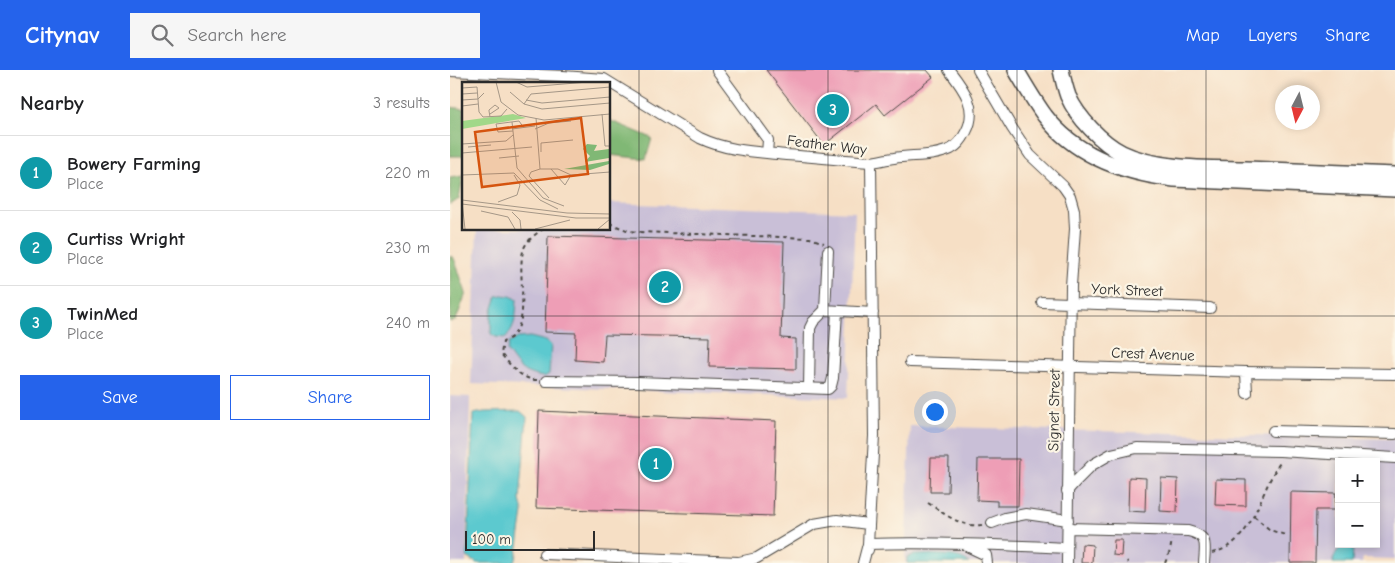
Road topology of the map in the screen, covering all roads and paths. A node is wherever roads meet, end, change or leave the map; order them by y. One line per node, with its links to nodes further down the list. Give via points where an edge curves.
1 (450, 70): 7 (street, Feather Way)
2 (717, 70): 8 (street, via 768,140)
3 (948, 70): 9 (street, via 962,88 972,111 970,126 963,138 953,149 936,154)
4 (978, 70): 16 (street, Signet Street, via 1030,155 1070,196 1075,229)
5 (1016, 70): 11 (highway, via 1046,118 1070,141 1126,170 1174,179)
6 (1061, 70): 10 (highway, via 1068,96 1085,122 1121,153 1135,158 1204,168)
7 (605, 75): 8 (street, Feather Way, via 700,138 726,148)
8 (767, 153): 9 (street, Feather Way)
9 (871, 162): 20 (street, Feather Way)
10 (1395, 175)
11 (1395, 189)
12 (610, 223): 14 (path, via 639,232 810,238 827,244)
13 (542, 230): 25 (path, via 524,249 520,324 515,334 503,342 501,354 519,373 532,380)
14 (828, 251): 18 (street)
15 (1042, 302): 16 (street, York Street)
16 (1070, 304): 17 (street, York Street); 22 (street, Signet Street)
17 (1210, 308)
18 (825, 310): 19 (street); 26 (street, via 810,328)
19 (837, 311): 20 (street); 26 (street, via 832,383 828,389)
20 (873, 314): 37 (street, Feather Way, via 874,436)
21 (910, 362): 22 (street, Crest Avenue)
22 (1070, 366): 23 (street, Crest Avenue); 32 (street, Signet Street)
23 (1246, 372): 24 (street, Crest Avenue); 27 (street)
24 (1395, 374)
25 (546, 381): 26 (street)
26 (809, 388)
27 (1247, 393)
28 (1273, 431): 29 (street)
29 (1395, 434)
30 (1290, 452): 31 (street); 32 (street, via 1137,448 1111,454 1092,465); 34 (path, via 1278,465)
31 (1395, 458)
32 (1068, 491): 35 (street, Signet Street)
33 (928, 503): 36 (path, via 966,525 980,526)
34 (1254, 516): 39 (path, via 1270,530); 44 (path, via 1240,538)
35 (1068, 521): 36 (street, via 1026,514); 38 (street); 42 (street, Signet Street)
36 (992, 522)
37 (868, 524): 41 (street, Feather Way); 43 (street, via 837,520 814,524 757,558 739,562)
38 (1173, 530): 44 (street, via 1188,531 1203,538); 49 (path)
39 (1285, 536)
40 (959, 543): 41 (street); 42 (street); 47 (street, via 986,555)
41 (868, 544): 45 (street, Feather Way); 46 (street, Feather Way)
42 (1067, 548): 48 (street, Signet Street)
43 (544, 554)
44 (1204, 558)
45 (863, 563)
46 (867, 563)
47 (987, 563)
48 (1067, 563)
49 (1165, 563)

